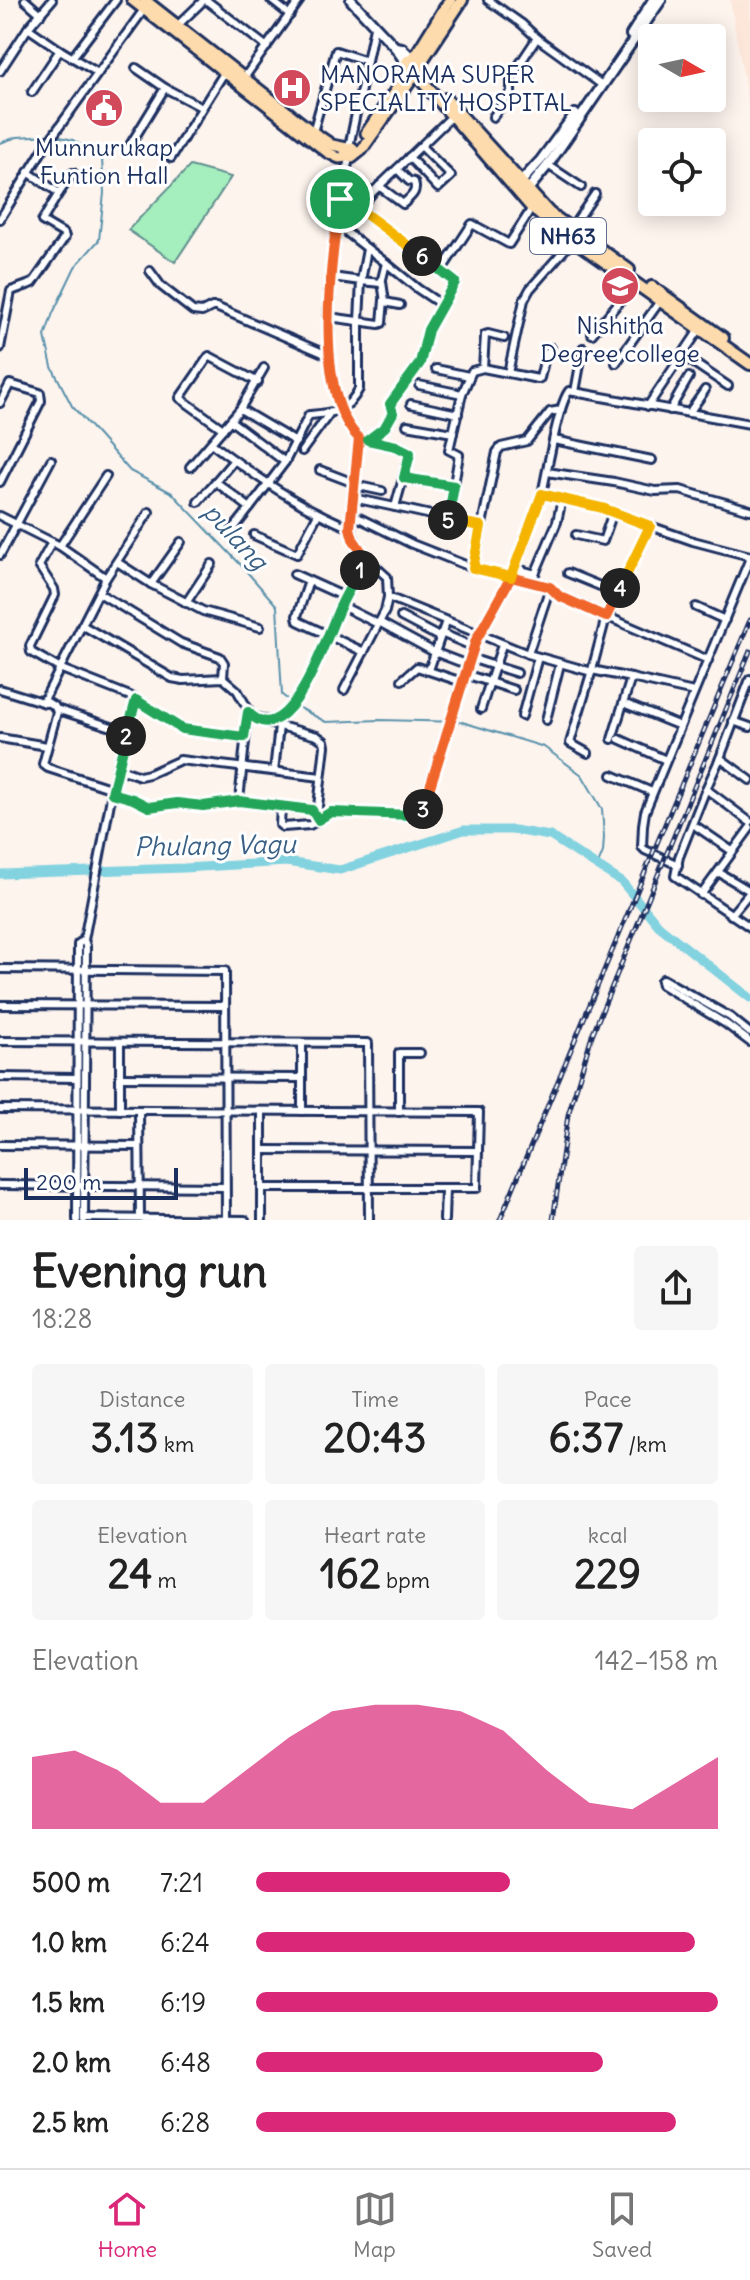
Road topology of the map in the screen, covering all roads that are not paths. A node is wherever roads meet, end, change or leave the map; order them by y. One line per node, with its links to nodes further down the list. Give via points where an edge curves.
1 (25, 0): 15 (street)
2 (52, 0): 15 (street)
3 (116, 0): 23 (street)
4 (132, 0): 14 (main road)
5 (205, 0): 17 (street); 21 (street)
6 (271, 0): 16 (street)
7 (300, 0): 16 (street)
8 (351, 0): 18 (main road)
9 (450, 0): 26 (highway)
10 (462, 0): 26 (highway)
11 (488, 0): 20 (street)
12 (653, 0): 32 (main road)
13 (661, 0): 32 (main road)
14 (146, 4): 17 (main road); 29 (street); 30 (main road)
15 (41, 14): 19 (street)
16 (290, 15): 21 (street)
17 (177, 26): 31 (main road)
18 (374, 27): 25 (street); 26 (main road)
19 (28, 28): 22 (street); 24 (street)
20 (537, 38): 32 (street); 37 (street)
21 (267, 47): 31 (street)
22 (60, 50): 23 (street); 34 (street)
23 (72, 58): 29 (street)
24 (3, 61): 28 (street)
25 (367, 61): 38 (street, via 336,51); 41 (street)
26 (414, 67): 36 (highway, NH63); 41 (main road, via 362,150); 50 (highway, NH63)
27 (136, 68): 33 (street)
28 (0, 71)
29 (98, 73): 46 (street)
30 (224, 73): 35 (street); 41 (main road, via 327,152 339,158)
31 (244, 78): 38 (main road)
32 (600, 83): 44 (main road); 50 (main road)
33 (165, 88): 35 (street); 40 (street)
34 (32, 92)
35 (201, 107): 43 (street)
36 (452, 116): 39 (street); 50 (highway, NH63)
37 (493, 117)
38 (313, 132): 41 (main road)
39 (421, 146): 42 (street); 42 (street, via 451,176 438,188)
40 (127, 150)
41 (351, 152): 53 (street)
42 (409, 157): 45 (street)
43 (171, 158)
44 (548, 165): 49 (street); 50 (main road)
45 (397, 169): 48 (street); 48 (street, via 416,187 403,204)
46 (28, 172): 51 (street); 56 (street)
47 (73, 173): 51 (street)
48 (379, 186): 55 (street)
49 (581, 187)
50 (522, 189): 54 (highway, NH63); 58 (highway, NH63)
51 (59, 193): 76 (street, via 42,221 65,237 32,284 11,291)
52 (595, 194): 58 (street)
53 (340, 199): 55 (street); 57 (street)
54 (532, 208): 58 (highway, NH63); 62 (street, via 509,244 472,224)
55 (359, 209): 62 (street)
56 (0, 219)
57 (336, 224): 59 (street); 63 (street)
58 (572, 234): 66 (highway, NH63); 81 (highway, NH63); 87 (street, via 524,300)
59 (367, 249): 60 (street); 64 (street)
60 (386, 263): 65 (street); 70 (street)
61 (150, 271): 80 (street, via 193,311 216,307)
62 (441, 271): 70 (street, via 455,282)
63 (332, 277): 64 (street); 71 (street)
64 (361, 281): 65 (street); 72 (street)
65 (382, 282): 67 (street)
66 (636, 282): 68 (highway, NH63); 74 (street)
67 (384, 300): 69 (street); 72 (street, via 382,323)
68 (660, 301): 73 (highway, NH63); 82 (street)
69 (400, 305)
70 (442, 305): 114 (street, via 428,330 420,363 390,404 389,423)
71 (329, 317): 72 (street); 80 (street)
72 (359, 321): 102 (street, via 359,389)
73 (699, 330): 79 (street); 83 (highway, NH63)
74 (592, 334)
75 (504, 338): 85 (street, via 485,335)
76 (0, 348)
77 (551, 348): 87 (street, via 539,379)
78 (583, 348): 96 (street)
79 (682, 355): 94 (street); 100 (street)
80 (330, 356): 102 (street)
81 (750, 357)
82 (616, 363)
83 (750, 364)
84 (264, 368): 91 (street)
85 (483, 368): 87 (street); 88 (street)
86 (436, 369): 88 (street)
87 (508, 373)
88 (469, 376): 97 (street)
89 (689, 377): 104 (street)
90 (0, 379): 92 (street)
91 (258, 382): 101 (street); 111 (street, via 208,356 180,398)
92 (10, 384): 98 (street); 128 (street, via 39,391 41,401)
93 (419, 385): 97 (street)
94 (728, 386)
95 (705, 390): 105 (street)
96 (575, 392): 100 (street); 103 (street, via 567,392)
97 (462, 394): 107 (street)
98 (0, 403)
99 (411, 404): 107 (street)
100 (648, 406): 104 (street)
101 (240, 409): 108 (street); 116 (street)
102 (340, 409): 106 (street); 113 (street)
103 (561, 410): 115 (street); 148 (street, via 550,412 527,441 497,452)
104 (670, 410): 105 (street)
105 (689, 413): 109 (street)
106 (329, 414): 116 (street, via 309,415); 118 (street)
107 (458, 414): 112 (street)
108 (231, 421): 111 (street); 122 (street)
109 (750, 424)
110 (407, 425): 112 (street)
111 (223, 429): 117 (street)
112 (453, 433): 132 (street, via 449,451 459,455)
113 (359, 438): 114 (street); 130 (street)
114 (368, 440): 127 (street, via 410,453)
115 (554, 440): 121 (street); 125 (street)
116 (296, 442): 122 (street)
117 (211, 443): 120 (street); 123 (street)
118 (302, 451)
119 (51, 460): 147 (street)
120 (234, 460): 129 (street); 131 (street)
121 (652, 460)
122 (285, 462): 131 (street)
123 (190, 467)
124 (320, 470): 130 (street)
125 (547, 472): 134 (street); 140 (street, via 655,491 680,490)
126 (106, 476): 156 (street)
127 (404, 478): 132 (street); 138 (street)
128 (0, 482)
129 (216, 482): 137 (street); 139 (street)
130 (354, 484): 133 (street); 135 (street)
131 (267, 485): 139 (street); 143 (street)
132 (454, 486): 146 (street)
133 (382, 491)
134 (542, 494): 136 (street); 163 (street)
135 (353, 498): 138 (street); 144 (street)
136 (562, 499): 142 (street); 163 (street, via 535,574)
137 (198, 502)
138 (395, 507): 146 (street)
139 (250, 508): 151 (street)
140 (750, 510)
141 (149, 512): 160 (street)
142 (613, 512): 149 (street); 153 (street, via 603,541)
143 (318, 514): 150 (street); 152 (street, via 297,554)
144 (351, 514): 150 (street); 162 (street)
145 (0, 516): 147 (street)
146 (448, 520): 148 (street)
147 (17, 523): 154 (street); 157 (street)
148 (481, 526): 162 (street)
149 (650, 526): 158 (street); 172 (street)
150 (350, 528): 159 (street)
151 (231, 532)
152 (254, 535)
153 (576, 535)
154 (52, 542): 156 (street); 198 (street, via 39,566 55,595 30,649)
155 (181, 542): 169 (street)
156 (60, 546): 167 (street)
157 (0, 555)
158 (750, 557): 180 (street)
159 (366, 558): 173 (street); 174 (street, via 387,577)
160 (117, 562): 167 (street); 169 (street)
161 (212, 564): 175 (street)
162 (473, 568): 166 (street)
163 (514, 568): 166 (street)
164 (568, 573): 172 (street)
165 (294, 574): 168 (street)
166 (511, 577): 170 (street); 185 (street)
167 (106, 578): 171 (street)
168 (309, 581): 173 (street); 186 (street, via 297,619)
169 (151, 584): 175 (street)
170 (550, 587): 179 (street); 192 (street)
171 (99, 593): 183 (street); 203 (street, via 181,643 220,657)
172 (617, 593): 179 (street)
173 (345, 597): 176 (street)
174 (388, 597): 181 (street); 182 (street)
175 (186, 603): 184 (street)
176 (340, 605): 182 (street); 186 (street)
177 (696, 607): 180 (street)
178 (401, 617): 187 (street)
179 (606, 617): 194 (street); 200 (street)
180 (725, 620): 194 (street)
181 (446, 621): 185 (street); 187 (street)
182 (379, 623): 190 (street); 191 (street)
183 (82, 625): 198 (street); 203 (street, via 172,678)
184 (260, 627)
185 (479, 634): 188 (street); 189 (street)
186 (327, 635): 190 (street); 221 (street, via 290,709)
187 (440, 635): 189 (street); 191 (street)
188 (502, 645): 192 (street); 197 (street)
189 (474, 647): 195 (street)
190 (364, 652): 210 (street)
191 (434, 652): 195 (street); 199 (street)
192 (528, 654): 193 (street)
193 (538, 657): 196 (street); 219 (street)
194 (708, 660): 212 (street)
195 (469, 662): 197 (street); 202 (street)
196 (560, 664): 200 (street); 220 (street)
197 (495, 666): 201 (street); 208 (street)
198 (59, 668): 213 (street); 214 (street)
199 (429, 670): 206 (street, via 417,667); 207 (street)
200 (592, 671): 204 (street); 230 (street, via 570,743)
201 (517, 673)
202 (465, 674): 207 (street); 208 (street)
203 (223, 678): 218 (street, via 237,690)
204 (631, 678): 212 (street); 232 (street, via 615,739)
205 (750, 679): 222 (street)
206 (402, 680)
207 (462, 682): 244 (street, via 417,815 331,812)
208 (490, 682): 211 (street); 217 (street)
209 (0, 689): 214 (street)
210 (344, 690)
211 (514, 690)
212 (694, 692): 224 (street)
213 (136, 700): 226 (street); 227 (street, via 182,729)
214 (45, 703): 216 (street)
215 (628, 705): 224 (street)
216 (56, 709): 226 (street); 229 (street)
217 (481, 709)
218 (248, 712): 221 (street); 227 (street)
219 (522, 716)
220 (546, 720)
221 (266, 721): 223 (street)
222 (733, 721): 225 (street); 231 (street)
223 (279, 726): 235 (street); 237 (street, via 324,741)
224 (680, 726): 232 (street)
225 (750, 727)
226 (127, 732): 234 (street)
227 (244, 737): 233 (street)
228 (0, 738): 229 (street)
229 (47, 746): 240 (street, via 45,766)
230 (588, 753)
231 (720, 758): 238 (street); 239 (street)
232 (666, 760): 241 (street)
233 (241, 767): 234 (street, via 180,760 140,776); 235 (street); 242 (street)
234 (117, 768): 240 (street)
235 (274, 771): 237 (street)
236 (612, 775): 241 (street)
237 (321, 777): 244 (street)
238 (750, 780)
239 (706, 789): 245 (street); 249 (street)
240 (112, 791): 242 (street, via 149,807); 256 (street, via 84,940 78,944)
241 (652, 792): 249 (street, via 642,847)
242 (239, 801): 243 (street)
243 (281, 807): 244 (street, via 312,810); 244 (street, via 281,826 310,825)
244 (317, 819)
245 (750, 822)
246 (697, 827): 248 (street)
247 (750, 828): 248 (street)
248 (732, 851): 250 (street)
249 (678, 865): 252 (street, via 676,878)
250 (718, 872): 251 (street); 252 (street)
251 (750, 891): 253 (street)
252 (701, 895): 253 (street)
253 (731, 915): 254 (street)
254 (750, 927)
255 (0, 969): 256 (street)
256 (81, 970): 258 (street); 259 (street, via 225,971)
257 (0, 1005): 258 (street)
258 (80, 1005): 259 (street); 262 (street)
259 (224, 1006): 264 (street)
260 (750, 1033): 265 (street, via 661,981)
261 (0, 1041): 262 (street)
262 (80, 1041): 263 (street); 270 (street); 274 (street)
263 (120, 1042): 264 (street); 269 (street)
264 (226, 1042): 266 (street); 271 (street)
265 (750, 1042)
266 (302, 1043): 272 (street); 280 (street, via 368,1043)
267 (420, 1053): 281 (street, via 399,1053)
268 (0, 1077): 270 (street)
269 (120, 1077): 271 (street); 275 (street)
270 (77, 1078): 274 (street)
271 (226, 1078): 272 (street); 277 (street)
272 (302, 1078): 279 (street)
273 (0, 1109): 274 (street)
274 (80, 1109): 275 (street); 283 (street)
275 (120, 1110): 276 (street)
276 (139, 1110): 277 (street); 284 (street)
277 (225, 1111): 278 (street); 291 (street)
278 (262, 1111): 279 (street); 285 (street)
279 (302, 1111): 280 (street)
280 (369, 1112): 281 (street); 286 (street)
281 (399, 1112): 287 (street, via 479,1112)
282 (0, 1145): 283 (street)
283 (80, 1145): 284 (street); 289 (street)
284 (139, 1146): 290 (street)
285 (263, 1150): 286 (street); 292 (street)
286 (369, 1151): 287 (street); 293 (street)
287 (478, 1151): 294 (street, via 477,1188)
288 (0, 1185): 289 (street)
289 (80, 1185): 290 (street); 296 (street)
290 (140, 1185): 291 (street); 295 (street)
291 (225, 1187): 297 (street)
292 (263, 1188): 293 (street); 299 (street)
293 (369, 1189): 294 (street); 300 (street)
294 (445, 1189): 301 (street)
295 (140, 1218): 296 (street); 297 (street)
296 (81, 1219)
297 (226, 1219): 298 (street)
298 (245, 1220)
299 (262, 1220)
300 (369, 1220)
301 (444, 1220)

